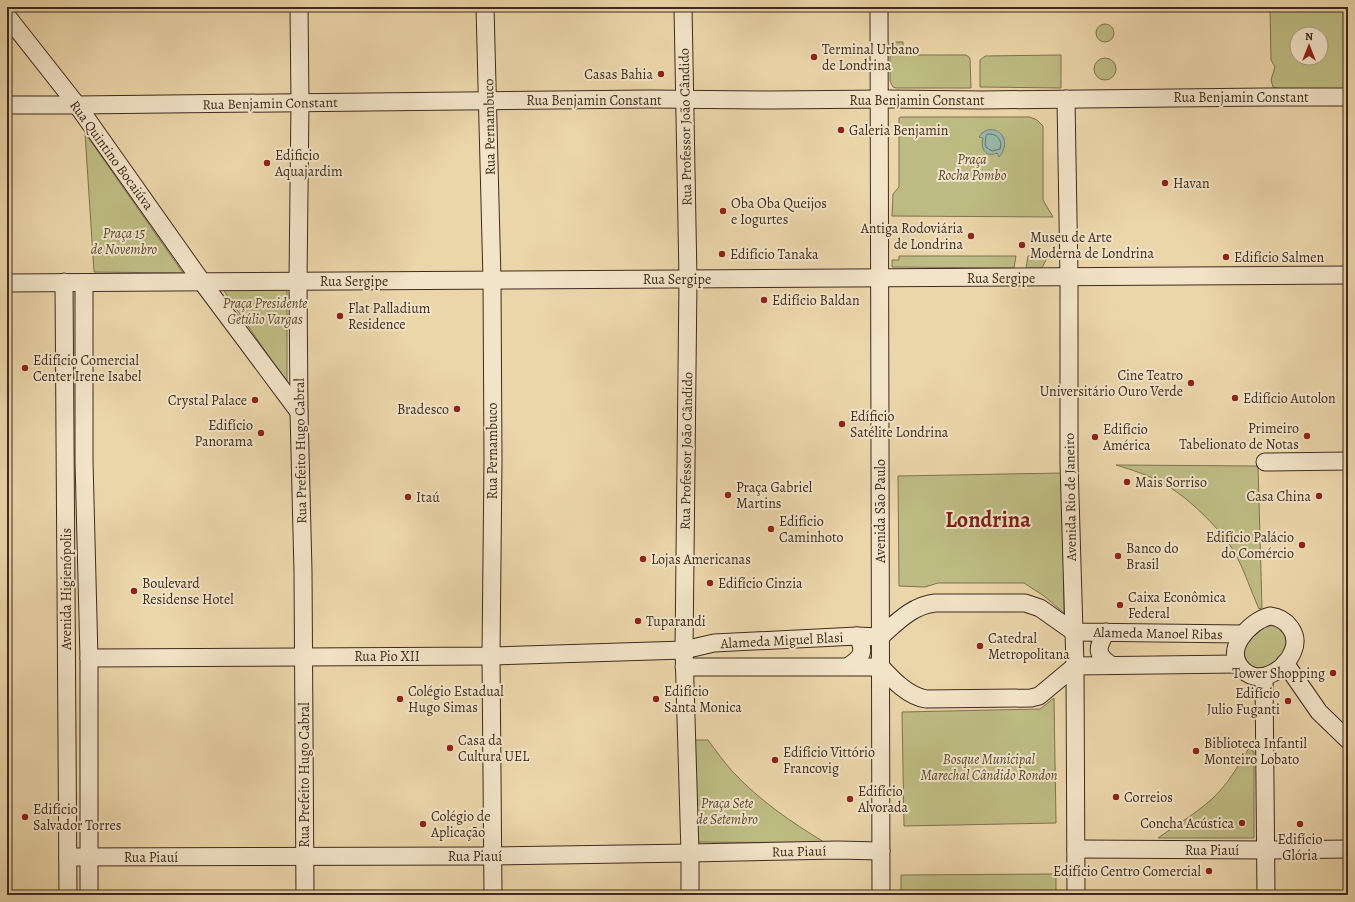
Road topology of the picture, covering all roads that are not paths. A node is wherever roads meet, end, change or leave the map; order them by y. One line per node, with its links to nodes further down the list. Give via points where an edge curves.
1 (299, 7): 11 (street, Rua Prefeito Hugo Cabral)
2 (485, 7): 10 (street, Rua Pernambuco)
3 (683, 7): 7 (street, Rua Professor João Cândido)
4 (879, 7): 8 (street, Avenida São Paulo)
5 (7, 16): 13 (street, Rua Quintino Bocaiúva)
6 (1348, 97): 9 (street, Rua Benjamin Constant)
7 (684, 99): 8 (street, Rua Benjamin Constant); 10 (street, Rua Benjamin Constant); 18 (street, Rua Professor João Cândido)
8 (878, 99): 9 (street, Rua Benjamin Constant); 15 (street, Avenida São Paulo)
9 (1066, 99): 16 (street, Avenida Rio de Janeiro)
10 (488, 101): 11 (street, Rua Benjamin Constant); 17 (street, Rua Pernambuco)
11 (300, 102): 13 (street, Rua Benjamin Constant); 21 (street, Rua Prefeito Hugo Cabral)
12 (7, 104): 13 (street, Rua Benjamin Constant)
13 (77, 105): 20 (street, Rua Quintino Bocaiúva)
14 (1348, 275): 16 (street, Rua Sergipe)
15 (879, 278): 16 (street, Rua Sergipe); 18 (street, Rua Sergipe); 33 (street, Avenida São Paulo)
16 (1069, 278): 29 (street, Avenida Rio de Janeiro, via 1069,463)
17 (492, 280): 18 (street, Rua Sergipe); 21 (street, Rua Sergipe); 37 (street, Rua Pernambuco)
18 (688, 280): 35 (street, Rua Professor João Cândido)
19 (64, 282): 22 (street, Rua Sergipe); 23 (street, Rua Sergipe); 24 (street, Avenida Higienópolis)
20 (202, 282): 21 (street, Rua Sergipe); 23 (street, Rua Sergipe); 26 (street, Rua Quintino Bocaiúva)
21 (298, 282): 26 (street, Rua Prefeito Hugo Cabral)
22 (7, 283)
23 (84, 283): 25 (street, Avenida Higienópolis)
24 (64, 330): 25 (street); 57 (street, Avenida Higienópolis)
25 (84, 330): 38 (street, Avenida Higienópolis, via 84,461)
26 (299, 412): 36 (street, Rua Prefeito Hugo Cabral)
27 (1348, 461): 28 (street)
28 (1265, 462)
29 (1074, 632): 30 (street, Alameda Manoel Ribas); 33 (street, via 1040,608 1025,603 935,603 915,609); 44 (street, Avenida Rio de Janeiro)
30 (1106, 632): 31 (street, Alameda Manoel Ribas); 41 (street, via 1099,649 1103,660)
31 (1242, 634): 39 (street, via 1264,617 1280,618 1294,633 1294,648); 40 (street, via 1236,651)
32 (857, 636): 33 (street, Alameda Miguel Blasi); 34 (street, Alameda Miguel Blasi); 43 (street, via 862,644 861,655)
33 (880, 637): 46 (street, Avenida São Paulo)
34 (714, 643): 35 (street, Alameda Miguel Blasi); 42 (street)
35 (684, 650): 37 (street, Rua Pio XII); 45 (street, Rua Professor João Cândido)
36 (303, 656): 37 (street, Rua Pio XII); 38 (street, Rua Pio XII); 55 (street, Rua Prefeito Hugo Cabral)
37 (491, 656): 56 (street, Rua Pernambuco)
38 (90, 658): 58 (street, Avenida Higienópolis)
39 (1288, 659): 47 (street, via 1276,672); 48 (street); 49 (street, via 1319,712)
40 (1238, 664): 41 (street); 47 (street, via 1247,674)
41 (1111, 665): 44 (street)
42 (715, 666): 43 (street, Alameda Miguel Blasi); 45 (street, Alameda Miguel Blasi)
43 (849, 666): 46 (street, Alameda Miguel Blasi)
44 (1075, 666): 46 (street, via 1039,696 1022,699 920,698 893,680); 50 (street, Avenida Rio de Janeiro)
45 (684, 667): 54 (street, Rua Professor João Cândido)
46 (881, 667): 53 (street, Avenida São Paulo)
47 (1264, 677): 52 (street)
48 (1348, 726)
49 (1348, 740)
50 (1076, 849): 52 (street, Rua Piauí); 65 (street, Avenida Rio de Janeiro)
51 (1348, 849): 52 (street, Rua Piauí)
52 (1267, 850): 66 (street)
53 (881, 851): 54 (street, Rua Piauí); 64 (street, Avenida São Paulo)
54 (690, 853): 56 (street, Rua Piauí); 63 (street, Rua Professor João Cândido)
55 (305, 856): 56 (street, Rua Piauí); 58 (street, Rua Piauí); 61 (street, Rua Prefeito Hugo Cabral)
56 (493, 856): 62 (street, Rua Pernambuco)
57 (68, 857): 58 (street, Rua Piauí); 59 (street, Avenida Higienópolis)
58 (89, 857): 60 (street, Avenida Higienópolis)
59 (68, 895)
60 (89, 895)
61 (305, 895)
62 (493, 895)
63 (690, 895)
64 (881, 895)
65 (1076, 895)
66 (1266, 895)

